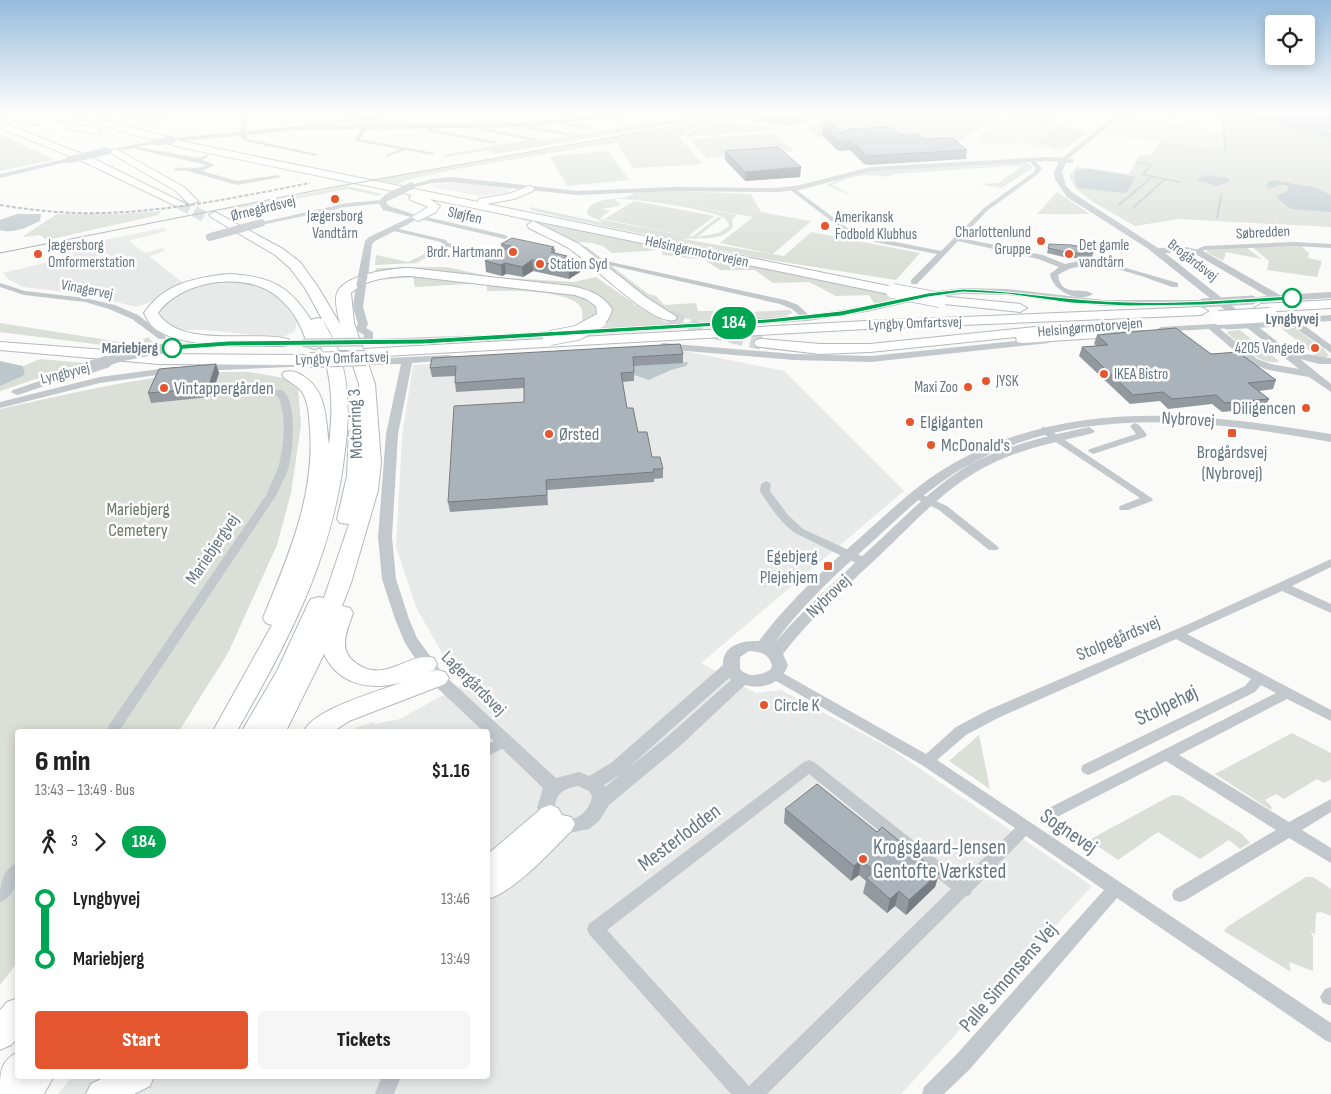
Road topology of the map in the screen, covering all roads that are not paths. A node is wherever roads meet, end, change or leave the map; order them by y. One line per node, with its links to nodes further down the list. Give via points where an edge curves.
1 (50, 164): 18 (street)
2 (71, 164): 3 (highway, via 130,189 180,204)
3 (97, 164)
4 (113, 164): 5 (highway, bridge, via 192,201 180,188)
5 (136, 164)
6 (211, 164): 16 (street)
7 (235, 164): 17 (highway)
8 (244, 164): 17 (highway)
9 (277, 164): 15 (highway, Helsingørmotorvejen)
10 (282, 164): 15 (highway)
11 (962, 164): 22 (street, Ørnegårdsvej, via 862,170)
12 (1035, 164): 29 (street, via 1039,168 1036,173 986,209)
13 (1067, 164): 32 (street, Brogårdsvej, via 1062,174 1070,190)
14 (176, 170): 16 (street)
15 (305, 170): 20 (highway, Helsingørmotorvejen)
16 (198, 171): 17 (street, via 237,183)
17 (278, 172): 19 (highway)
18 (0, 175)
19 (374, 188): 24 (highway, via 434,206); 54 (highway, via 508,216 553,234 576,247)
20 (408, 188): 21 (street, Ørnegårdsvej, via 472,180); 21 (highway, via 482,201 503,199); 23 (street, Ørnegårdsvej, bridge); 25 (highway, Helsingørmotorvejen)
21 (528, 189): 22 (street, Ørnegårdsvej, via 579,193); 25 (highway, via 514,201 515,207)
22 (792, 189): 34 (street, via 859,237)
23 (385, 199): 24 (street, via 386,208); 27 (street, Ørnegårdsvej, bridge, via 261,223)
24 (418, 217): 26 (street); 28 (street, Sløjfen)
25 (548, 220): 46 (highway, Helsingørmotorvejen, bridge, via 893,291)
26 (392, 229): 31 (street); 69 (street, via 368,243 358,307 363,324 360,329 369,334)
27 (210, 237)
28 (505, 237)
29 (956, 239): 34 (street); 37 (street, via 1040,257)
30 (1331, 246): 33 (street, Søbredden, via 1278,244)
31 (473, 250)
32 (1162, 251): 33 (street); 71 (street, Brogårdsvej)
33 (1197, 251): 43 (street)
34 (942, 253): 38 (street)
35 (610, 264): 50 (street, via 782,302 795,307)
36 (295, 265): 55 (highway, via 303,268 326,290); 86 (highway, Motorring 3, via 278,252 210,216 283,271 308,302 325,336 340,389 342,413); 111 (highway, Motorring 3, via 340,336 356,395 359,452 351,506 327,587 288,672)
37 (1063, 266): 40 (street, via 1082,263 1109,266); 41 (street, via 1054,274 1057,285 1068,293)
38 (914, 282)
39 (0, 285): 57 (street, Vinagervej, via 24,294 85,300 112,307)
40 (1175, 285)
41 (1089, 294)
42 (1331, 295): 43 (street)
43 (1279, 298): 47 (street)
44 (1128, 304): 46 (highway); 49 (street); 50 (street, via 963,290)
45 (1331, 304): 47 (highway, Helsingørmotorvejen)
46 (988, 306): 49 (highway, Helsingørmotorvejen)
47 (1266, 311): 48 (highway, Helsingørmotorvejen); 49 (highway, Helsingørmotorvejen, bridge); 49 (street, bridge); 53 (street)
48 (1331, 311)
49 (1212, 316): 51 (highway, Lyngby Omfartsvej); 56 (highway, Helsingørmotorvejen); 59 (street); 76 (street, via 1253,361)
50 (808, 318): 54 (street)
51 (1048, 318): 54 (highway); 69 (highway, Lyngby Omfartsvej)
52 (1331, 318): 53 (street)
53 (1292, 321): 67 (street)
54 (667, 322): 62 (street)
55 (347, 323): 69 (highway, bridge, via 343,298 347,288 373,276 394,272 577,292 596,299 604,314 599,321 577,333 550,338); 90 (highway, via 367,384 372,462)
56 (1134, 323): 58 (highway, Lyngby Omfartsvej); 66 (highway, Helsingørmotorvejen)
57 (172, 334): 61 (highway); 86 (highway, via 156,322 151,313 160,300 185,287 211,280 238,278 276,288 297,308 312,336)
58 (800, 334): 65 (highway); 69 (highway, Lyngby Omfartsvej)
59 (1096, 334): 65 (street, via 871,359 794,357); 66 (highway)
60 (0, 336): 70 (highway, via 126,351)
61 (284, 342): 70 (street, Lyngbyvej); 81 (street, Lyngbyvej, bridge, via 166,348 120,357)
62 (423, 342): 69 (highway)
63 (761, 343): 66 (highway, Helsingørmotorvejen, via 820,349)
64 (0, 346): 70 (highway, Lyngby Omfartsvej, via 220,361)
65 (666, 346): 74 (street)
66 (870, 348)
67 (1331, 350)
68 (0, 351): 73 (highway, via 88,361)
69 (365, 351): 70 (highway, Lyngby Omfartsvej, bridge); 74 (street, via 392,364)
70 (309, 354): 73 (street, Lyngbyvej)
71 (1294, 356): 72 (street); 76 (street, via 1289,364); 78 (street, Brogårdsvej)
72 (1331, 361)
73 (225, 366): 77 (street); 82 (street, Lyngbyvej, via 100,380)
74 (405, 366): 103 (street, Lagergårdsvej, via 392,434 384,537 389,579 402,619 410,639)
75 (1331, 366): 78 (street, via 1325,370)
76 (1268, 367): 78 (street)
77 (290, 375): 102 (highway, via 303,381 310,390 321,445 320,477 301,550 273,620)
78 (1324, 378): 79 (street, Brogårdsvej)
79 (1331, 389)
80 (258, 394): 109 (street, Mariebjergvej, via 281,393 287,402 283,466 274,487 239,545)
81 (0, 397)
82 (0, 405)
83 (1131, 422): 84 (street, Nybrovej); 85 (street, Nybrovej); 85 (street, Nybrovej, via 1082,423 1078,427); 88 (street, Nybrovej, via 1142,435)
84 (1242, 426): 87 (street, Nybrovej)
85 (1040, 433): 91 (street, Nybrovej, via 994,447 938,478); 92 (street, Nybrovej, via 961,476); 93 (street, via 1148,499)
86 (338, 438): 102 (highway, Motorring 3, via 334,482 320,536 297,597)
87 (1328, 442)
88 (1093, 451)
89 (766, 484): 95 (street, via 765,491 790,525)
90 (369, 490): 103 (highway, via 356,572 334,637 334,651 348,670 360,676 390,678); 112 (highway, via 341,583 311,658)
91 (916, 495): 92 (street); 95 (street, Nybrovej)
92 (929, 501): 94 (street, via 943,508); 96 (street, Nybrovej)
93 (1124, 508)
94 (993, 548)
95 (848, 555): 96 (street); 101 (street, Nybrovej, via 798,602)
96 (864, 562): 101 (street, Nybrovej)
97 (1331, 563): 98 (street, Stolpegårdsvej)
98 (1282, 586): 99 (street); 100 (street, Stolpegårdsvej)
99 (1331, 609)
100 (1177, 634): 106 (street); 117 (street, Stolpegårdsvej, via 993,714 962,731)
101 (768, 650): 104 (street, via 748,646 735,652 732,656); 105 (street, via 780,660)
102 (268, 656): 110 (highway, Motorring 3)
103 (432, 671): 113 (highway); 114 (street, Lagergårdsvej)
104 (737, 673): 105 (street, via 761,681); 119 (street, via 617,768); 121 (street, via 674,741)
105 (776, 674): 117 (street, Sognevej)
106 (1260, 678): 107 (street); 118 (street, Stolpehøj, via 1250,689)
107 (1287, 693): 108 (street); 116 (street)
108 (1331, 716)
109 (113, 729)
110 (226, 729)
111 (255, 729)
112 (275, 729)
113 (319, 729)
114 (504, 741): 115 (street, Lagergårdsvej); 120 (street, Lagergårdsvej)
115 (490, 750)
116 (1166, 754): 123 (street); 126 (street)
117 (927, 761): 125 (street, Sognevej)
118 (1088, 769)
119 (592, 783): 120 (street, via 572,780); 121 (street)
120 (554, 787): 124 (street, via 546,808)
121 (602, 800): 124 (street, via 601,808 581,824)
122 (1331, 806): 126 (street)
123 (1052, 814)
124 (557, 819): 128 (main road); 130 (main road, via 523,862)
125 (1026, 827): 131 (street, Sognevej); 132 (street)
126 (1290, 832): 127 (street); 134 (street)
127 (1331, 856)
128 (490, 867)
129 (15, 874): 133 (street)
130 (490, 887)
131 (1116, 888): 137 (street, Sognevej); 148 (street, Palle Simonsens Vej)
132 (964, 890): 146 (street, Mesterlodden, via 809,766 595,929); 147 (street)
133 (0, 895)
134 (1180, 896)
135 (15, 1016): 136 (highway)
136 (0, 1034)
137 (1331, 1034)
138 (15, 1072): 142 (highway)
139 (34, 1079): 143 (highway)
140 (134, 1079): 144 (main road)
141 (391, 1079): 145 (street)
142 (0, 1091)
143 (22, 1094)
144 (101, 1094)
145 (384, 1094)
146 (744, 1094)
147 (754, 1094)
148 (931, 1094)

